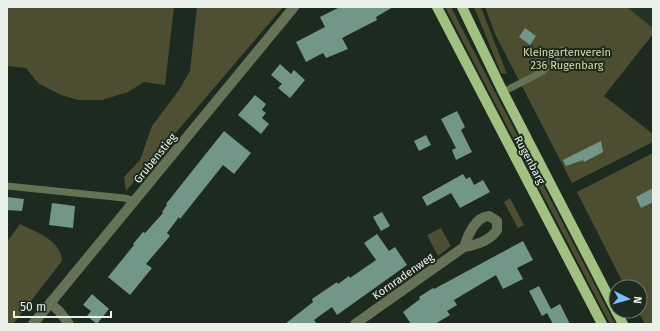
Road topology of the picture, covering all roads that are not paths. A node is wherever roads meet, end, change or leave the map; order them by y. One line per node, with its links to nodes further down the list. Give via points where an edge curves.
1 (294, 7): 7 (street, Grubenstieg)
2 (437, 7): 14 (main road, Rugenbarg)
3 (462, 7): 5 (main road, Rugenbarg)
4 (563, 50): 5 (lane, via 542,72)
5 (503, 92): 9 (main road, Rugenbarg)
6 (7, 186): 7 (lane)
7 (135, 201): 10 (street, Grubenstieg)
8 (464, 247): 13 (street, Kornradenweg)
9 (608, 295)
10 (50, 303): 11 (street, Grubenstieg); 12 (street)
11 (34, 324)
12 (69, 324)
13 (355, 324)
14 (602, 324)

